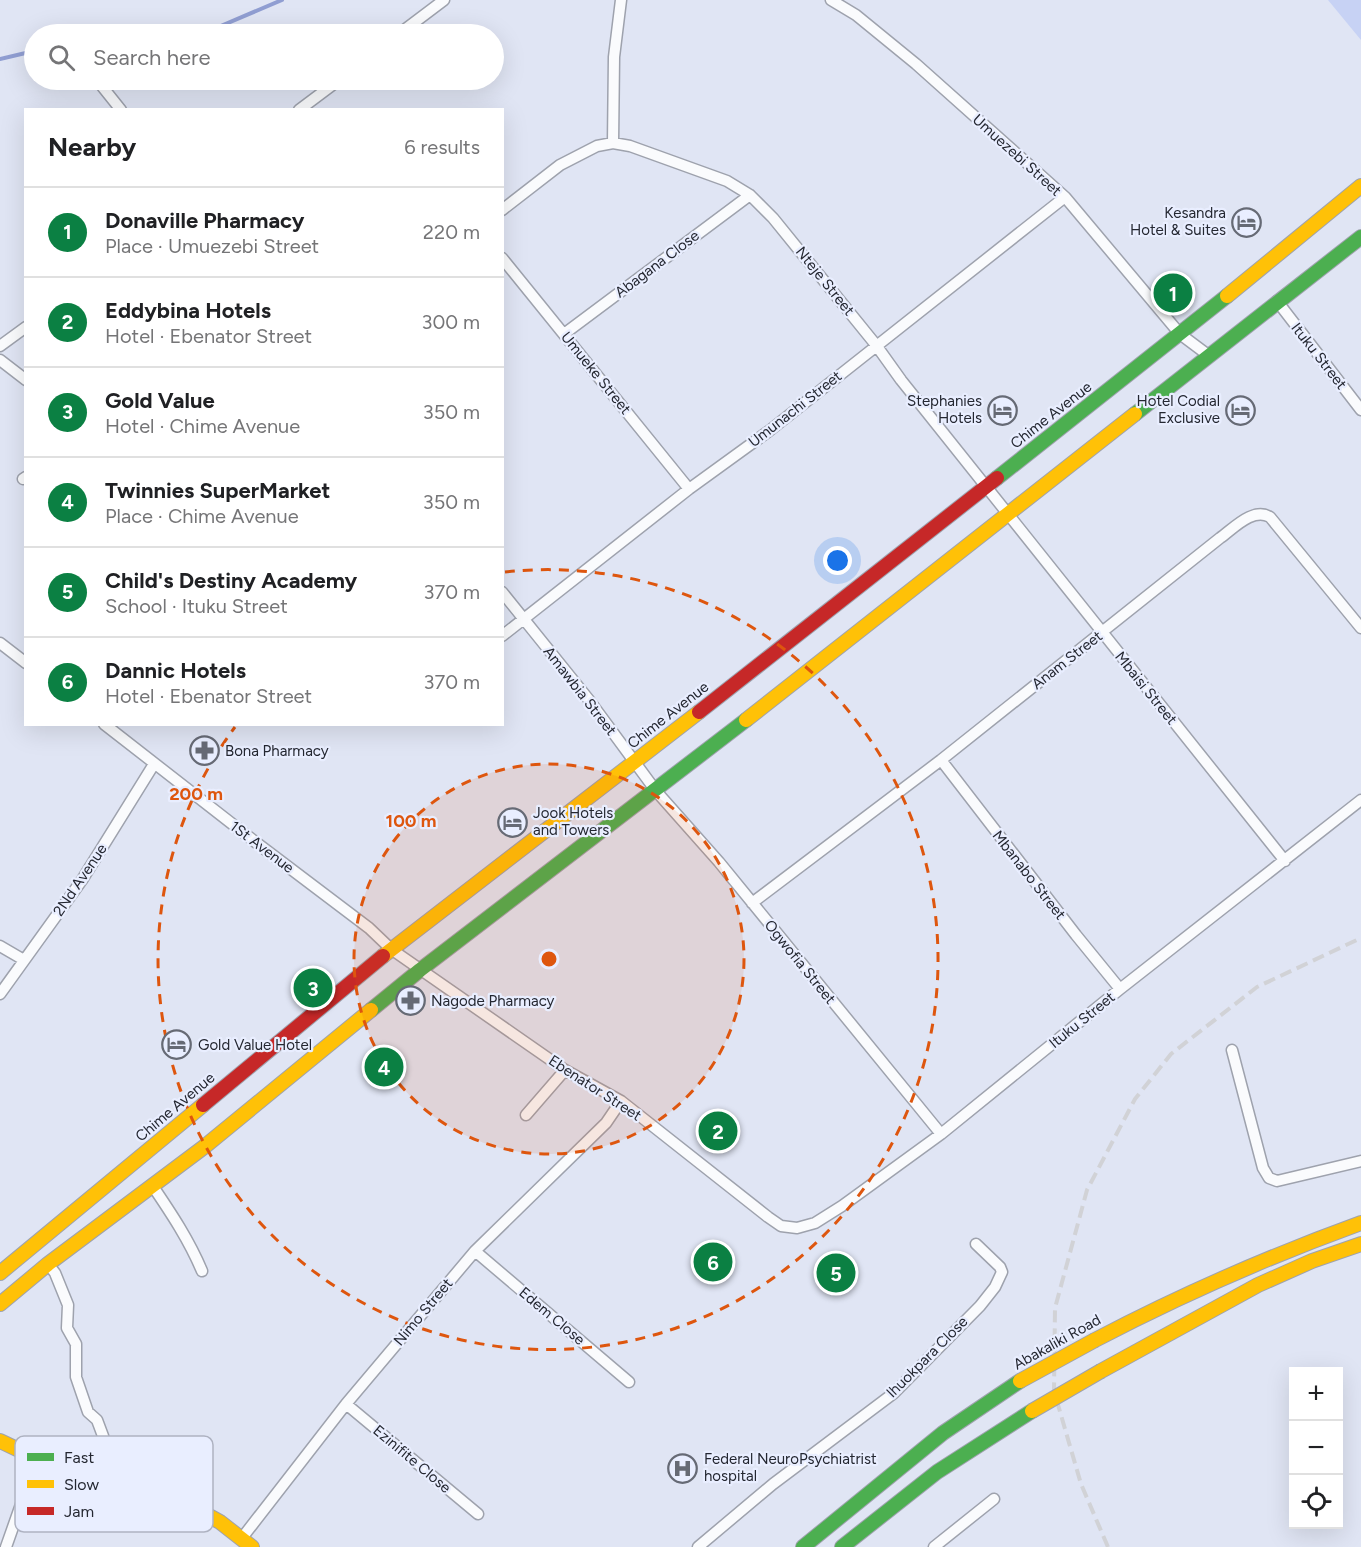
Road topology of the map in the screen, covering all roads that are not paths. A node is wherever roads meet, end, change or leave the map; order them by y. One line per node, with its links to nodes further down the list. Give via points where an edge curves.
1 (444, 0): 4 (street)
2 (621, 0): 9 (street, via 614,57)
3 (831, 0): 12 (street, Umuezebi Street, via 856,15 916,64)
4 (412, 24)
5 (105, 90): 7 (street)
6 (326, 90): 8 (street)
7 (119, 108)
8 (302, 108)
9 (613, 143): 11 (street, Nteje Street, via 727,181); 13 (street, via 588,150 560,165)
10 (1361, 186): 19 (main road, Chime Avenue)
11 (750, 195): 18 (street, Abagana Close); 20 (street, Nteje Street)
12 (1065, 197): 19 (street, Umuezebi Street); 20 (street, Umunachi Street)
13 (504, 208)
14 (1361, 237): 16 (main road)
15 (504, 260): 18 (street, Umueke Street)
16 (1277, 301): 22 (main road); 25 (street, Ituku Street)
17 (24, 328): 21 (street)
18 (564, 334): 27 (street, Umueke Street)
19 (1180, 334): 22 (street, Umuezebi Street); 26 (main road, Chime Avenue)
20 (876, 345): 26 (street, Nteje Street); 27 (street, Umunachi Street)
21 (0, 346)
22 (1208, 355): 28 (main road)
23 (0, 360): 24 (street)
24 (24, 378)
25 (1361, 410)
26 (986, 487): 28 (street, Nteje Street); 38 (main road, Chime Avenue)
27 (688, 489): 30 (street, Umunachi Street)
28 (1009, 515): 32 (street, Mbaisi Street); 40 (main road)
29 (504, 595): 30 (street, Amawbia Street)
30 (524, 620): 33 (street, Umunachi Street); 38 (street, Amawbia Street)
31 (1361, 628): 32 (street, Anam Street, via 1263,513 1253,514 1220,538)
32 (1102, 632): 37 (street, Anam Street); 42 (street, Mbaisi Street)
33 (504, 635)
34 (0, 643): 35 (street)
35 (24, 661)
36 (106, 726): 39 (street, 1St Avenue)
37 (940, 760): 43 (street, Anam Street); 48 (street, Mbanabo Street)
38 (634, 763): 40 (street, Amawbia Street); 45 (main road, Chime Avenue)
39 (154, 764): 45 (street, 1St Avenue, via 369,928); 46 (street, 2Nd Avenue, via 81,880)
40 (656, 791): 43 (street, Ogwofia Street); 47 (main road)
41 (1361, 800): 42 (street, Ituku Street)
42 (1285, 861): 48 (street, Ituku Street)
43 (752, 903): 54 (street, Ogwofia Street)
44 (0, 946): 46 (street)
45 (390, 949): 47 (street, Ebenator Street); 64 (main road, Chime Avenue)
46 (24, 960): 49 (street, 2Nd Avenue)
47 (420, 970): 51 (street, Ebenator Street); 56 (main road)
48 (1120, 989): 54 (street, Ituku Street)
49 (0, 994)
50 (1232, 1050): 55 (street, via 1269,1178 1277,1181)
51 (565, 1070): 52 (street, Ebenator Street); 53 (street)
52 (621, 1101): 58 (street, Ebenator Street, via 768,1217 781,1226); 61 (street, Nimo Street, via 606,1123)
53 (526, 1114)
54 (941, 1134): 58 (street, Ituku Street, via 842,1206 815,1223)
55 (1361, 1161)
56 (152, 1185): 62 (main road); 63 (street, via 177,1220)
57 (1361, 1223): 78 (main road, Abakaliki Road, bridge, via 1262,1260 1137,1317 1020,1381 943,1433)
58 (797, 1228)
59 (976, 1244): 77 (street, Ihuokpara Close, via 1002,1272 980,1306 894,1393 772,1484)
60 (1361, 1244): 79 (main road, bridge, via 1258,1285 1032,1411 937,1472)
61 (475, 1251): 66 (street, Edem Close); 67 (street, Nimo Street)
62 (48, 1264): 65 (main road); 68 (street, via 68,1305 67,1328 76,1344 76,1377 88,1412 97,1420)
63 (202, 1271)
64 (0, 1273)
65 (0, 1304)
66 (629, 1382)
67 (346, 1404): 72 (street, Ezinifite Close); 75 (street, Nimo Street)
68 (103, 1436)
69 (0, 1442): 70 (main road)
70 (15, 1449)
71 (994, 1498): 80 (street)
72 (478, 1514)
73 (15, 1521): 76 (street)
74 (213, 1521): 75 (main road)
75 (247, 1543)
76 (6, 1547)
77 (698, 1547)
78 (803, 1547)
79 (842, 1547)
80 (934, 1547)

